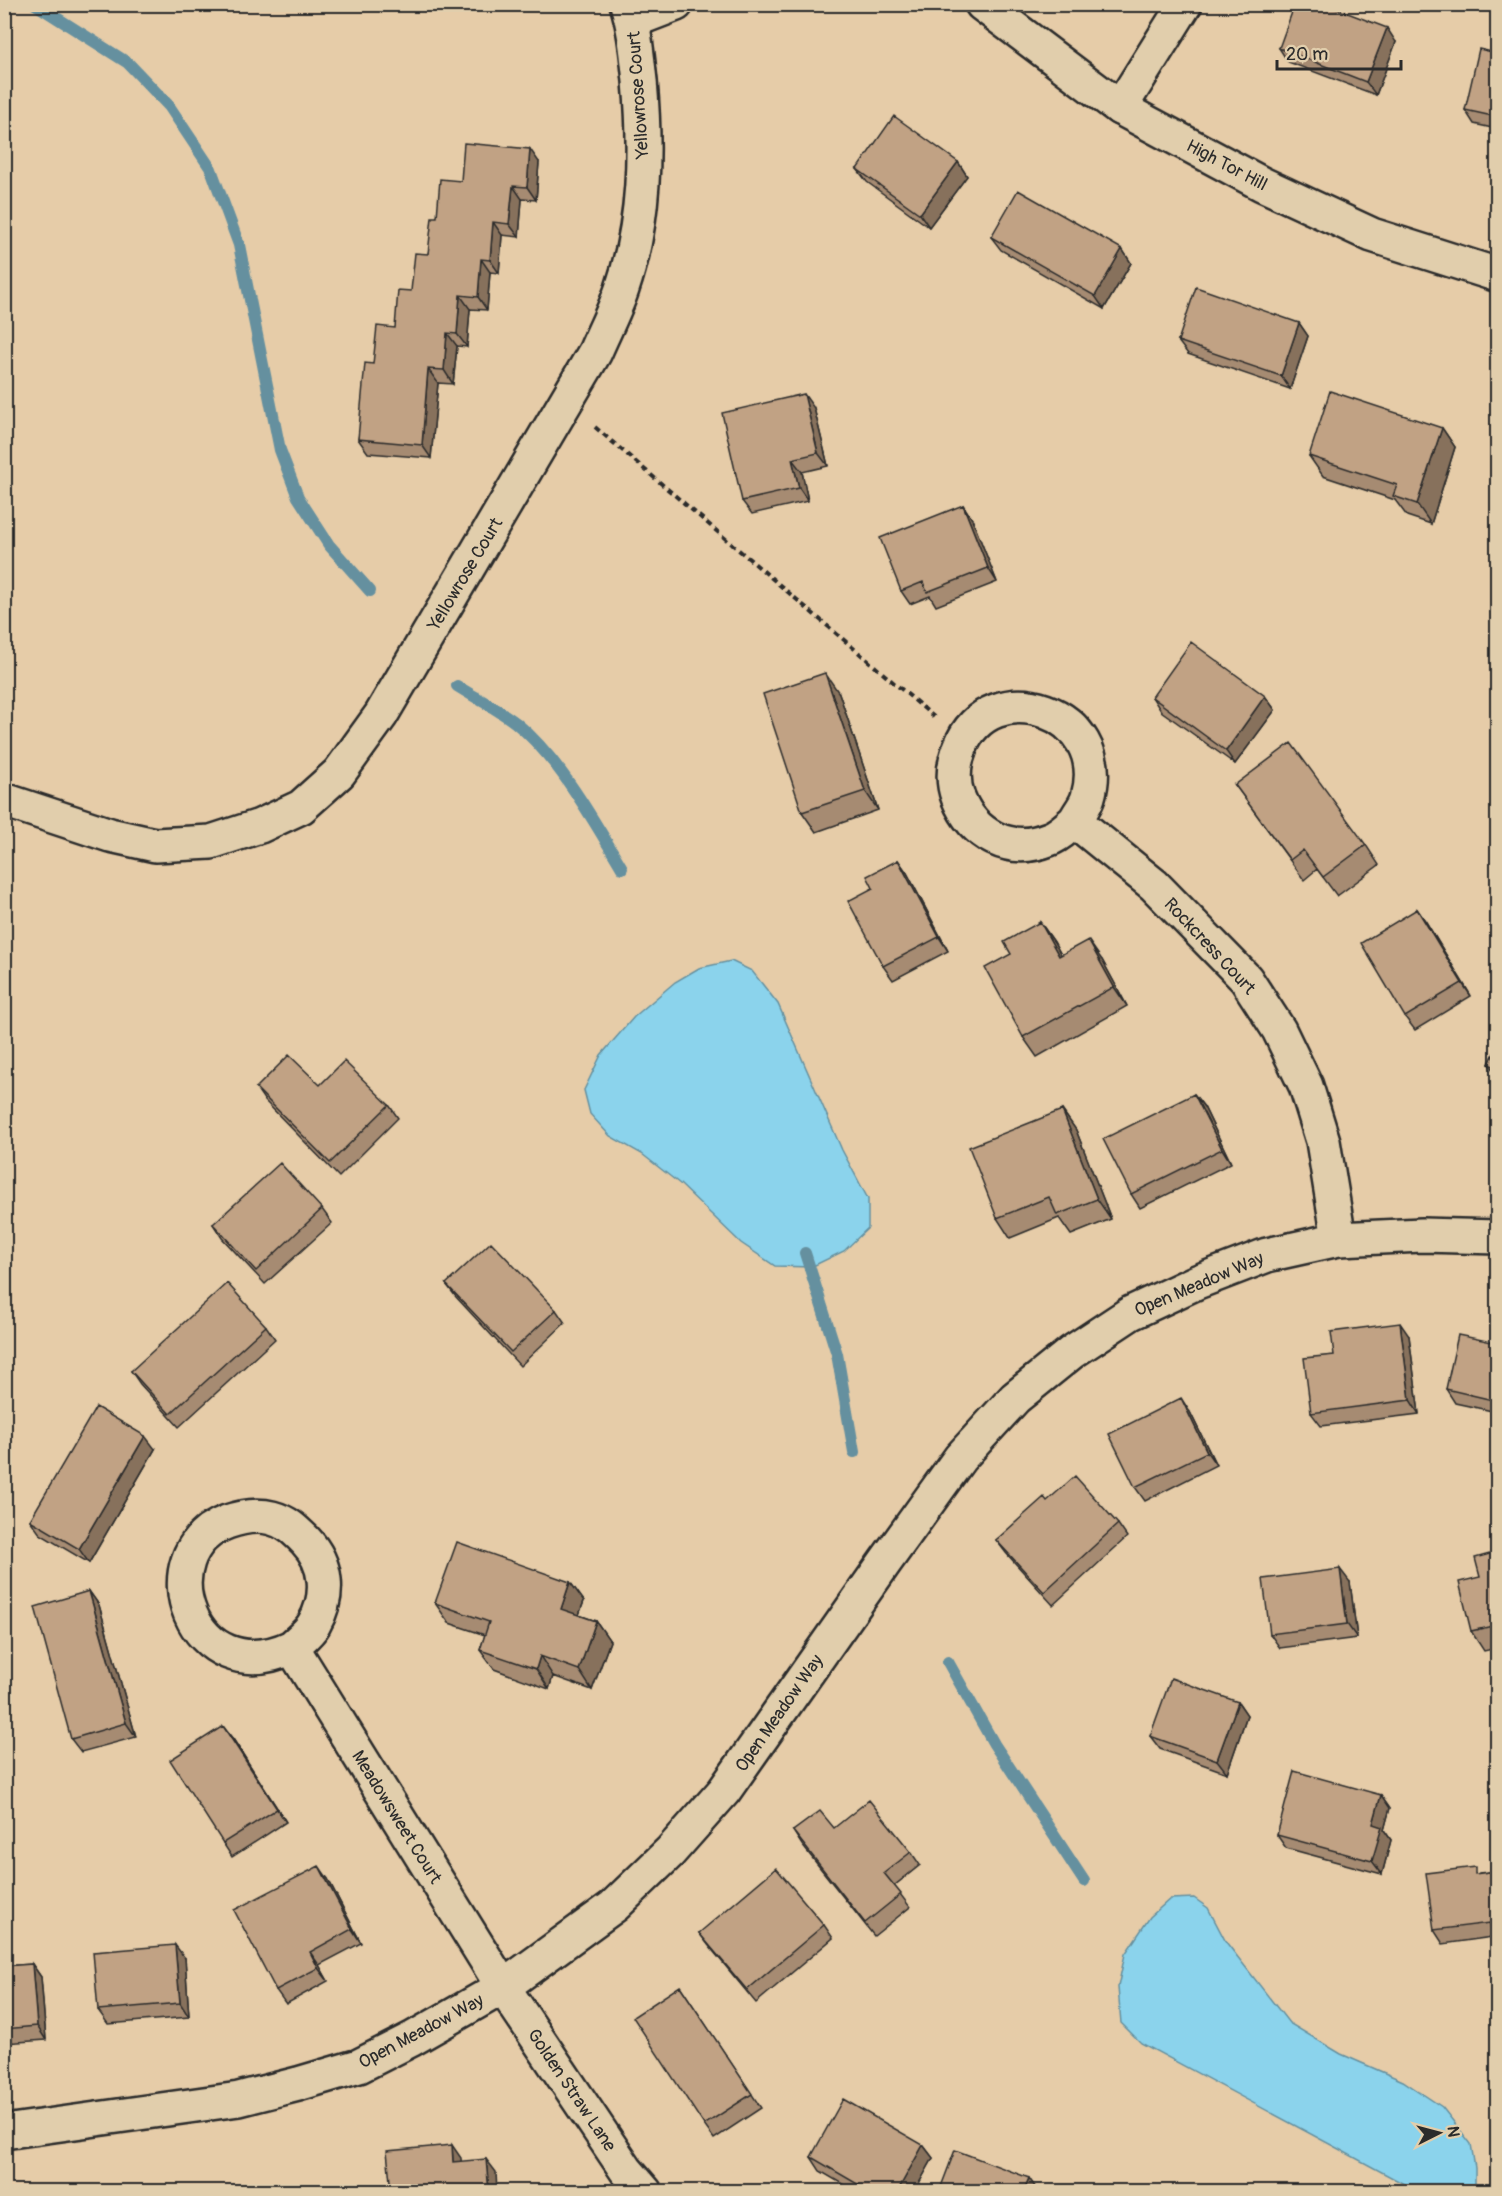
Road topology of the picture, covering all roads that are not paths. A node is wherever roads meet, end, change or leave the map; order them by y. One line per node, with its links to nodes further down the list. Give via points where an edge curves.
1 (676, 4): 4 (street, Yellowrose Court)
2 (982, 4): 5 (street, High Tor Hill)
3 (1185, 4): 5 (street)
4 (630, 13): 7 (street, Yellowrose Court, via 644,127 643,181 635,239 622,289 595,352 566,402 381,715 339,773 301,807 211,842 155,845 110,835)
5 (1120, 108): 6 (street, High Tor Hill, via 1262,184 1372,234)
6 (1497, 275)
7 (4, 800)
8 (1075, 821): 8 (street, via 1051,839 1028,845 1002,842 980,830 964,813 955,789 955,762 965,737 986,717 1008,708 1034,707 1055,714 1074,729 1087,751 1092,772 1088,798); 10 (street, Rockcress Court, via 1154,885 1246,979 1279,1030 1306,1086 1323,1141)
9 (1497, 1238): 10 (street, Open Meadow Way, via 1422,1235)
10 (1339, 1239): 12 (street, Open Meadow Way, via 1267,1255 1131,1313 1072,1352 1015,1398 960,1458 724,1791 670,1852 614,1906)
11 (292, 1647): 11 (street, via 274,1655 246,1657 224,1651 204,1637 190,1616 184,1591 187,1566 198,1544 216,1526 243,1516 271,1517 291,1525 316,1551 325,1577 324,1601 313,1626); 12 (street, Meadowsweet Court)
12 (502, 1987): 13 (street, Open Meadow Way, via 359,2066 298,2084 239,2099); 14 (street, Golden Straw Lane)
13 (4, 2132)
14 (645, 2192)

